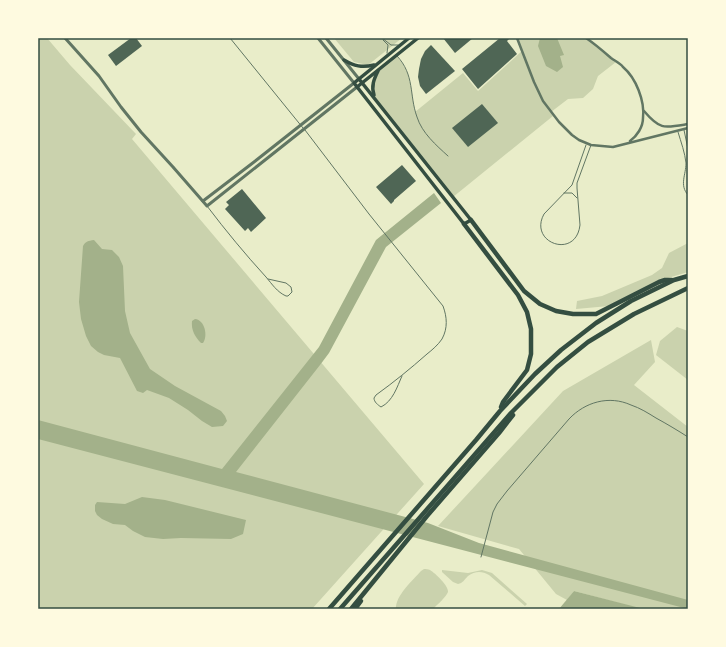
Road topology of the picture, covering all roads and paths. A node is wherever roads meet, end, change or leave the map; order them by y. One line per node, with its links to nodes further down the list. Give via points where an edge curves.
1 (65, 38): 36 (street, via 99,76 141,132)
2 (230, 38): 23 (lane)
3 (318, 38): 17 (street)
4 (326, 38): 13 (street)
5 (382, 38): 10 (lane, via 391,45); 11 (lane, via 388,45)
6 (409, 38): 10 (main road)
7 (418, 38): 12 (main road)
8 (517, 38): 28 (street, via 543,101 562,126)
9 (586, 38): 21 (street, via 624,67 632,77 642,101)
10 (400, 45): 11 (main road)
11 (387, 56): 14 (main road)
12 (396, 56): 15 (main road); 32 (lane, via 410,78 417,119 426,133)
13 (344, 60): 14 (main road, via 362,67); 16 (street)
14 (377, 64): 16 (main road)
15 (379, 70): 18 (main road); 20 (main road, via 372,87)
16 (359, 79): 17 (main road); 18 (main road)
17 (354, 83): 19 (main road); 23 (street)
18 (362, 83): 19 (main road); 20 (main road)
19 (357, 87): 25 (street); 39 (main road)
20 (375, 99): 38 (main road)
21 (643, 111): 22 (street, via 659,126); 29 (street, via 644,118 639,132)
22 (688, 124)
23 (300, 125): 25 (lane); 36 (street)
24 (688, 128): 26 (street)
25 (304, 129): 37 (street); 44 (lane, via 443,306 446,327 442,339)
26 (683, 129): 27 (street); 31 (lane)
27 (678, 131): 29 (street); 34 (lane, via 685,162 684,188)
28 (586, 143): 30 (street); 33 (lane, via 574,182)
29 (628, 143): 30 (street, via 612,147)
30 (591, 145): 35 (lane, via 577,183)
31 (688, 149)
32 (448, 156)
33 (563, 193): 35 (lane, via 572,193); 35 (lane, via 544,214 540,224 544,236 552,242 568,244 577,236 580,225)
34 (688, 195)
35 (577, 199)
36 (203, 201): 37 (street)
37 (207, 206): 41 (lane)
38 (471, 220): 39 (main road); 42 (highway, via 524,291 540,304 556,311 596,314 659,282)
39 (464, 224): 45 (highway, via 518,295 532,329 531,354 527,370 503,402)
40 (688, 276): 42 (highway)
41 (268, 279): 41 (lane, via 286,283 292,292 284,296)
42 (674, 280): 45 (highway, via 631,301 596,323 561,350)
43 (688, 288): 47 (highway, via 634,314 588,342 557,367 501,425)
44 (402, 376): 44 (lane, via 390,400 379,406 374,401 376,395)
45 (500, 411): 50 (highway)
46 (688, 437): 48 (lane, via 625,402 603,401 580,409 507,491 493,512)
47 (425, 515): 49 (highway); 51 (highway)
48 (481, 556)
49 (378, 576): 52 (highway); 53 (highway)
50 (329, 609)
51 (340, 609)
52 (351, 609)
53 (355, 609)

